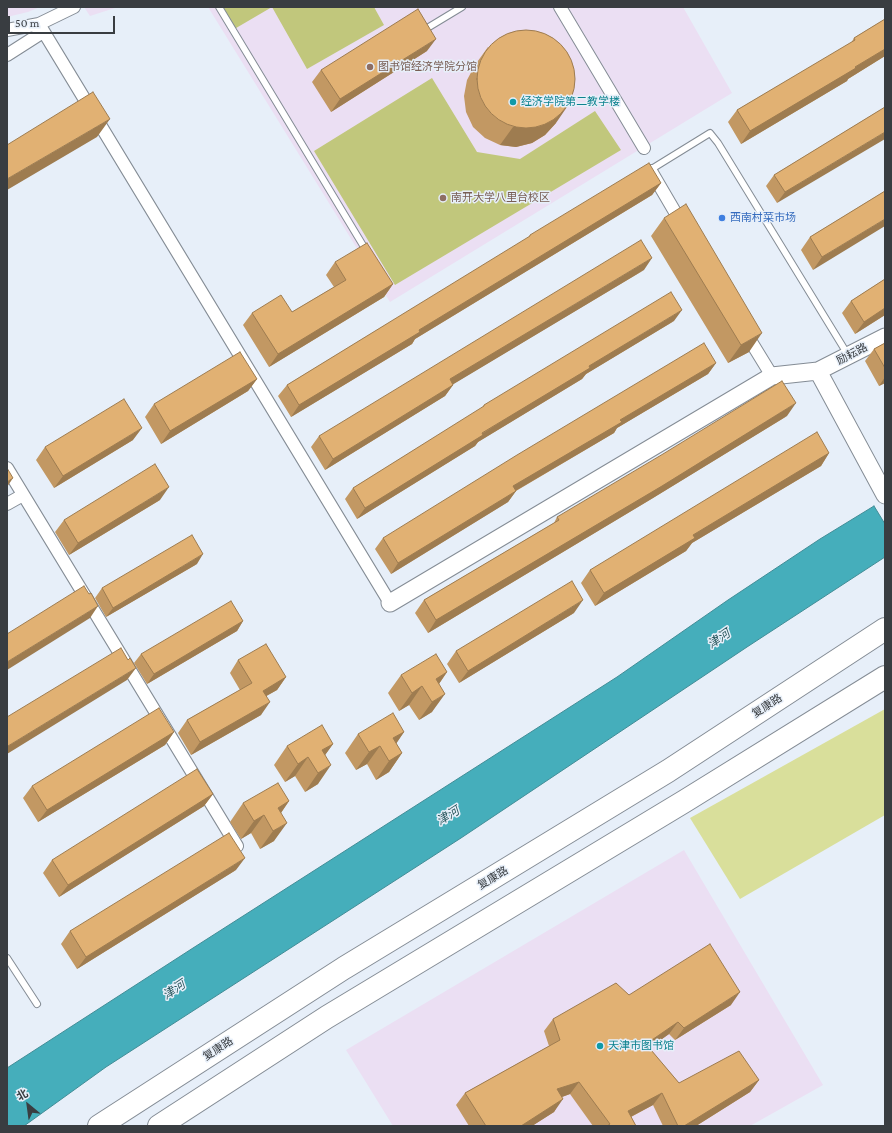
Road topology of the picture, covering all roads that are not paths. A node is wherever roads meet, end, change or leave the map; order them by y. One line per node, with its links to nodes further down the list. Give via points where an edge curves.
1 (74, 7): 5 (street)
2 (219, 7): 12 (lane)
3 (462, 7): 7 (lane)
4 (560, 7): 9 (street)
5 (41, 28): 6 (street); 8 (street); 22 (street)
6 (7, 30)
7 (422, 31)
8 (7, 55)
9 (644, 148)
10 (650, 170): 11 (street); 15 (lane, via 710,133)
11 (687, 232)
12 (368, 253)
13 (739, 321): 17 (street)
14 (885, 337): 15 (street, 励耘路)
15 (848, 356): 16 (street, 励耘路)
16 (818, 371): 17 (street); 19 (street)
17 (772, 376): 22 (street)
18 (7, 468): 20 (street)
19 (883, 491)
20 (23, 495): 21 (street); 25 (street)
21 (7, 504)
22 (390, 603)
23 (885, 629): 28 (highway, 复康路, via 668,771 344,968)
24 (885, 677): 29 (highway, via 327,1017)
25 (239, 850)
26 (7, 959): 27 (lane)
27 (37, 1004)
28 (99, 1126)
29 (159, 1126)

